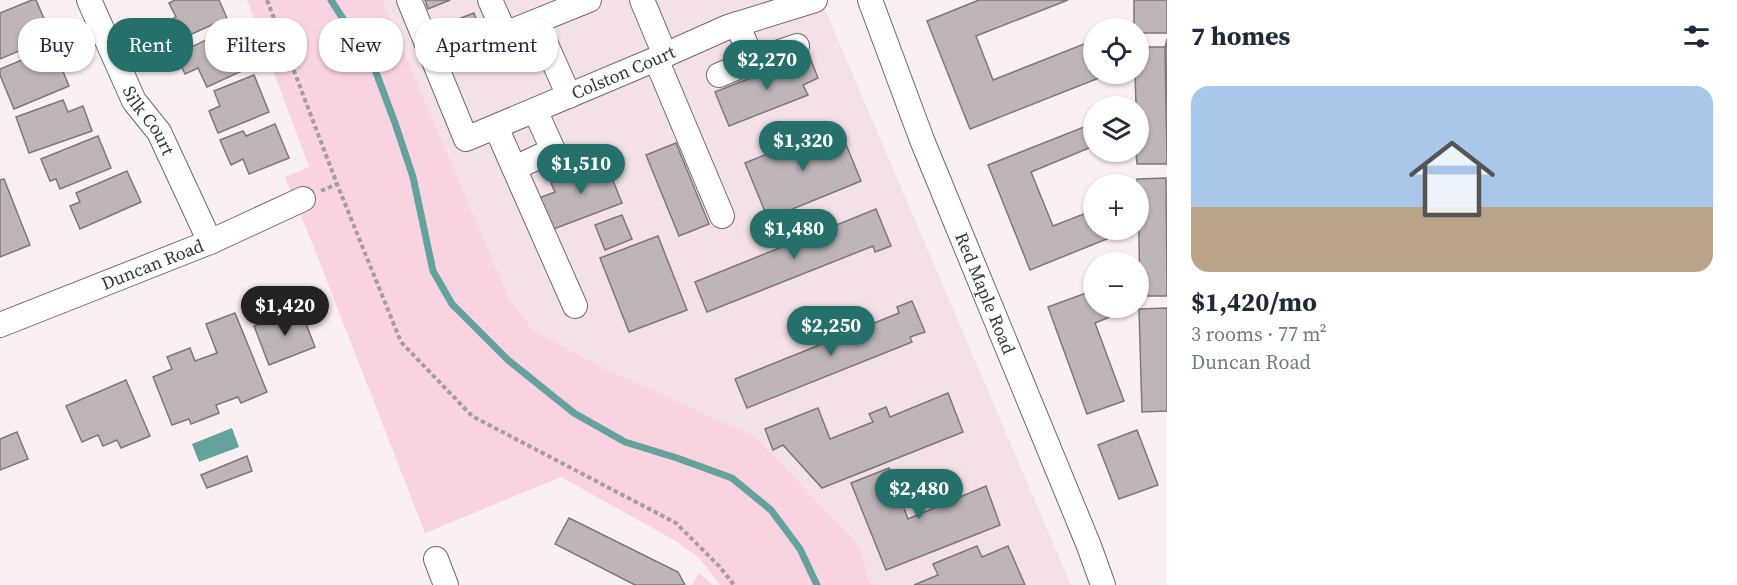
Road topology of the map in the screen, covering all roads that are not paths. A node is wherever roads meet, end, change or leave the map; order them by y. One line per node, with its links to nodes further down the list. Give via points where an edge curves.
1 (89, 0): 22 (street, Silk Court, via 134,101 159,132)
2 (409, 0): 18 (street, Colston Court, via 466,140)
3 (490, 0): 8 (street)
4 (589, 0): 9 (street)
5 (642, 0): 12 (street)
6 (815, 0): 10 (street, Colston Court)
7 (870, 0): 27 (street, Red Maple Road, via 922,140)
8 (498, 18)
9 (546, 18)
10 (737, 24): 12 (street, Colston Court); 13 (street)
11 (797, 46): 13 (street)
12 (660, 57): 16 (street, Colston Court); 21 (street)
13 (753, 61): 15 (street)
14 (558, 72): 16 (street)
15 (719, 75)
16 (568, 96): 17 (street, Colston Court)
17 (535, 110): 18 (street, Colston Court); 19 (street, via 553,150)
18 (495, 127): 19 (street)
19 (515, 168): 23 (street)
20 (303, 199): 22 (street, Duncan Road)
21 (722, 216)
22 (210, 242): 24 (street, Duncan Road)
23 (576, 306)
24 (0, 325)
25 (436, 559): 26 (street)
26 (446, 585)
27 (1103, 585)

